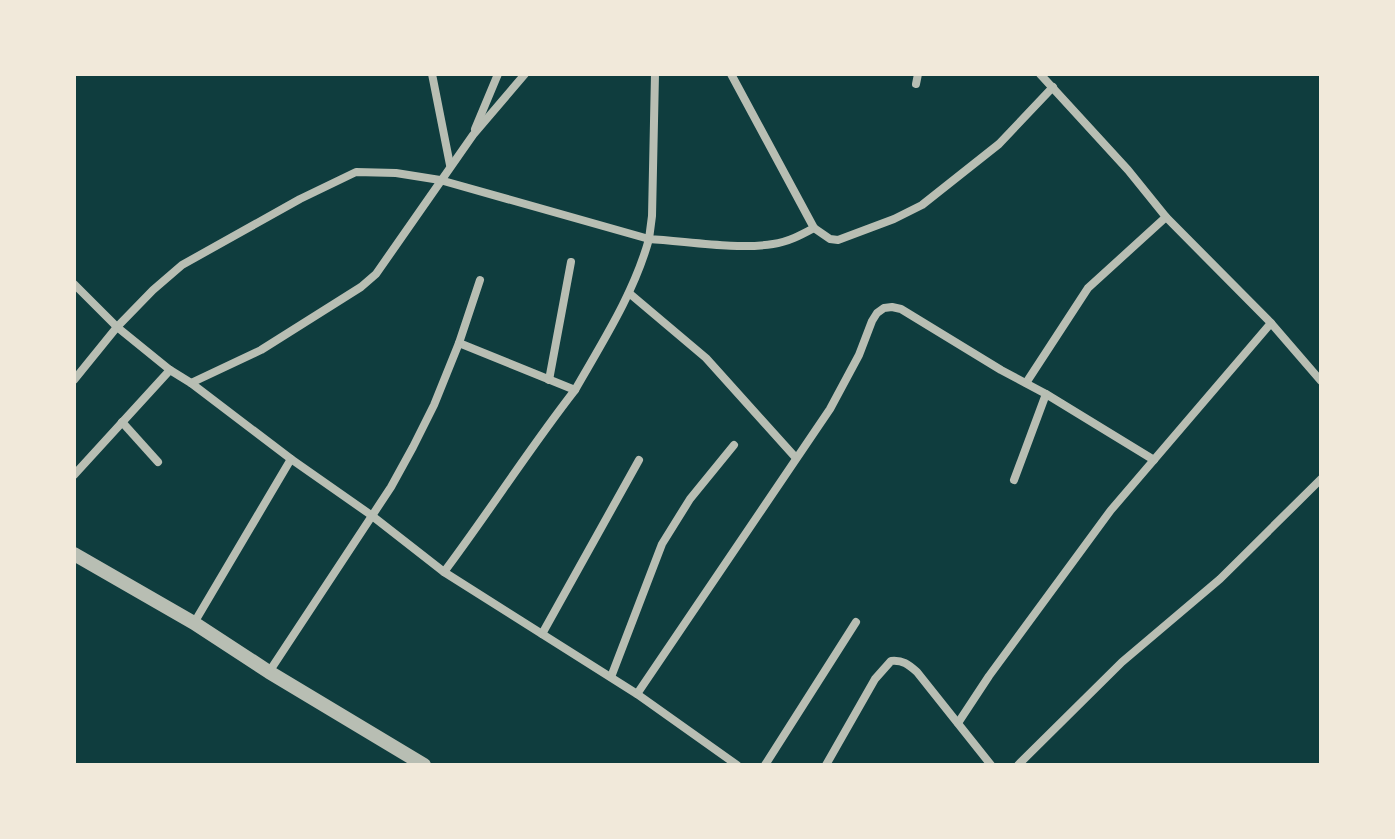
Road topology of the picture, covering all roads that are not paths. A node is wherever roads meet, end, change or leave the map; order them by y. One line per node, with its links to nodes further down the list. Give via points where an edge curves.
1 (432, 74): 11 (street)
2 (498, 74): 10 (street)
3 (525, 74): 10 (street)
4 (655, 74): 15 (street)
5 (731, 74): 14 (street)
6 (918, 74): 8 (street)
7 (1040, 74): 9 (street)
8 (916, 84)
9 (1053, 87): 13 (street); 14 (street, via 999,144 922,205 846,238 830,239)
10 (473, 135): 11 (street)
11 (450, 165): 12 (street)
12 (440, 180): 15 (street); 21 (street, via 356,172 182,265); 27 (street, via 389,257 361,287 261,350)
13 (1166, 217): 20 (street); 28 (street, via 1088,288)
14 (814, 228): 15 (street, via 775,244 752,246)
15 (649, 239): 19 (street)
16 (571, 262): 25 (street)
17 (480, 280): 22 (street)
18 (74, 284): 21 (street)
19 (629, 293): 29 (street); 33 (street, via 706,358)
20 (1271, 323): 26 (street); 36 (street)
21 (117, 327): 23 (street); 24 (street)
22 (459, 343): 25 (street); 41 (street, via 434,405)
23 (170, 370): 27 (street); 31 (street)
24 (74, 380)
25 (549, 380): 29 (street)
26 (1321, 381)
27 (191, 383): 34 (street)
28 (1026, 383): 30 (street); 33 (street, via 901,309 884,308 872,321 830,409)
29 (575, 390): 43 (street)
30 (1046, 394): 36 (street); 40 (street)
31 (122, 422): 37 (street); 38 (street)
32 (734, 445): 48 (street, via 662,544)
33 (796, 458): 49 (street)
34 (291, 459): 41 (street); 45 (street)
35 (639, 460): 46 (street)
36 (1154, 460): 50 (street, via 1102,522)
37 (158, 462)
38 (74, 475)
39 (1321, 479): 57 (street)
40 (1014, 480)
41 (371, 515): 43 (street); 47 (street)
42 (74, 554): 45 (street)
43 (444, 572): 46 (street)
44 (856, 622): 54 (street)
45 (194, 623): 47 (street)
46 (542, 634): 48 (street)
47 (269, 672): 52 (street)
48 (611, 677): 49 (street)
49 (637, 694): 51 (street)
50 (958, 723): 55 (street, via 907,663 891,661 875,679); 56 (street)
51 (724, 761): 53 (street)
52 (424, 765)
53 (737, 765)
54 (765, 765)
55 (826, 765)
56 (991, 765)
57 (1018, 765)

